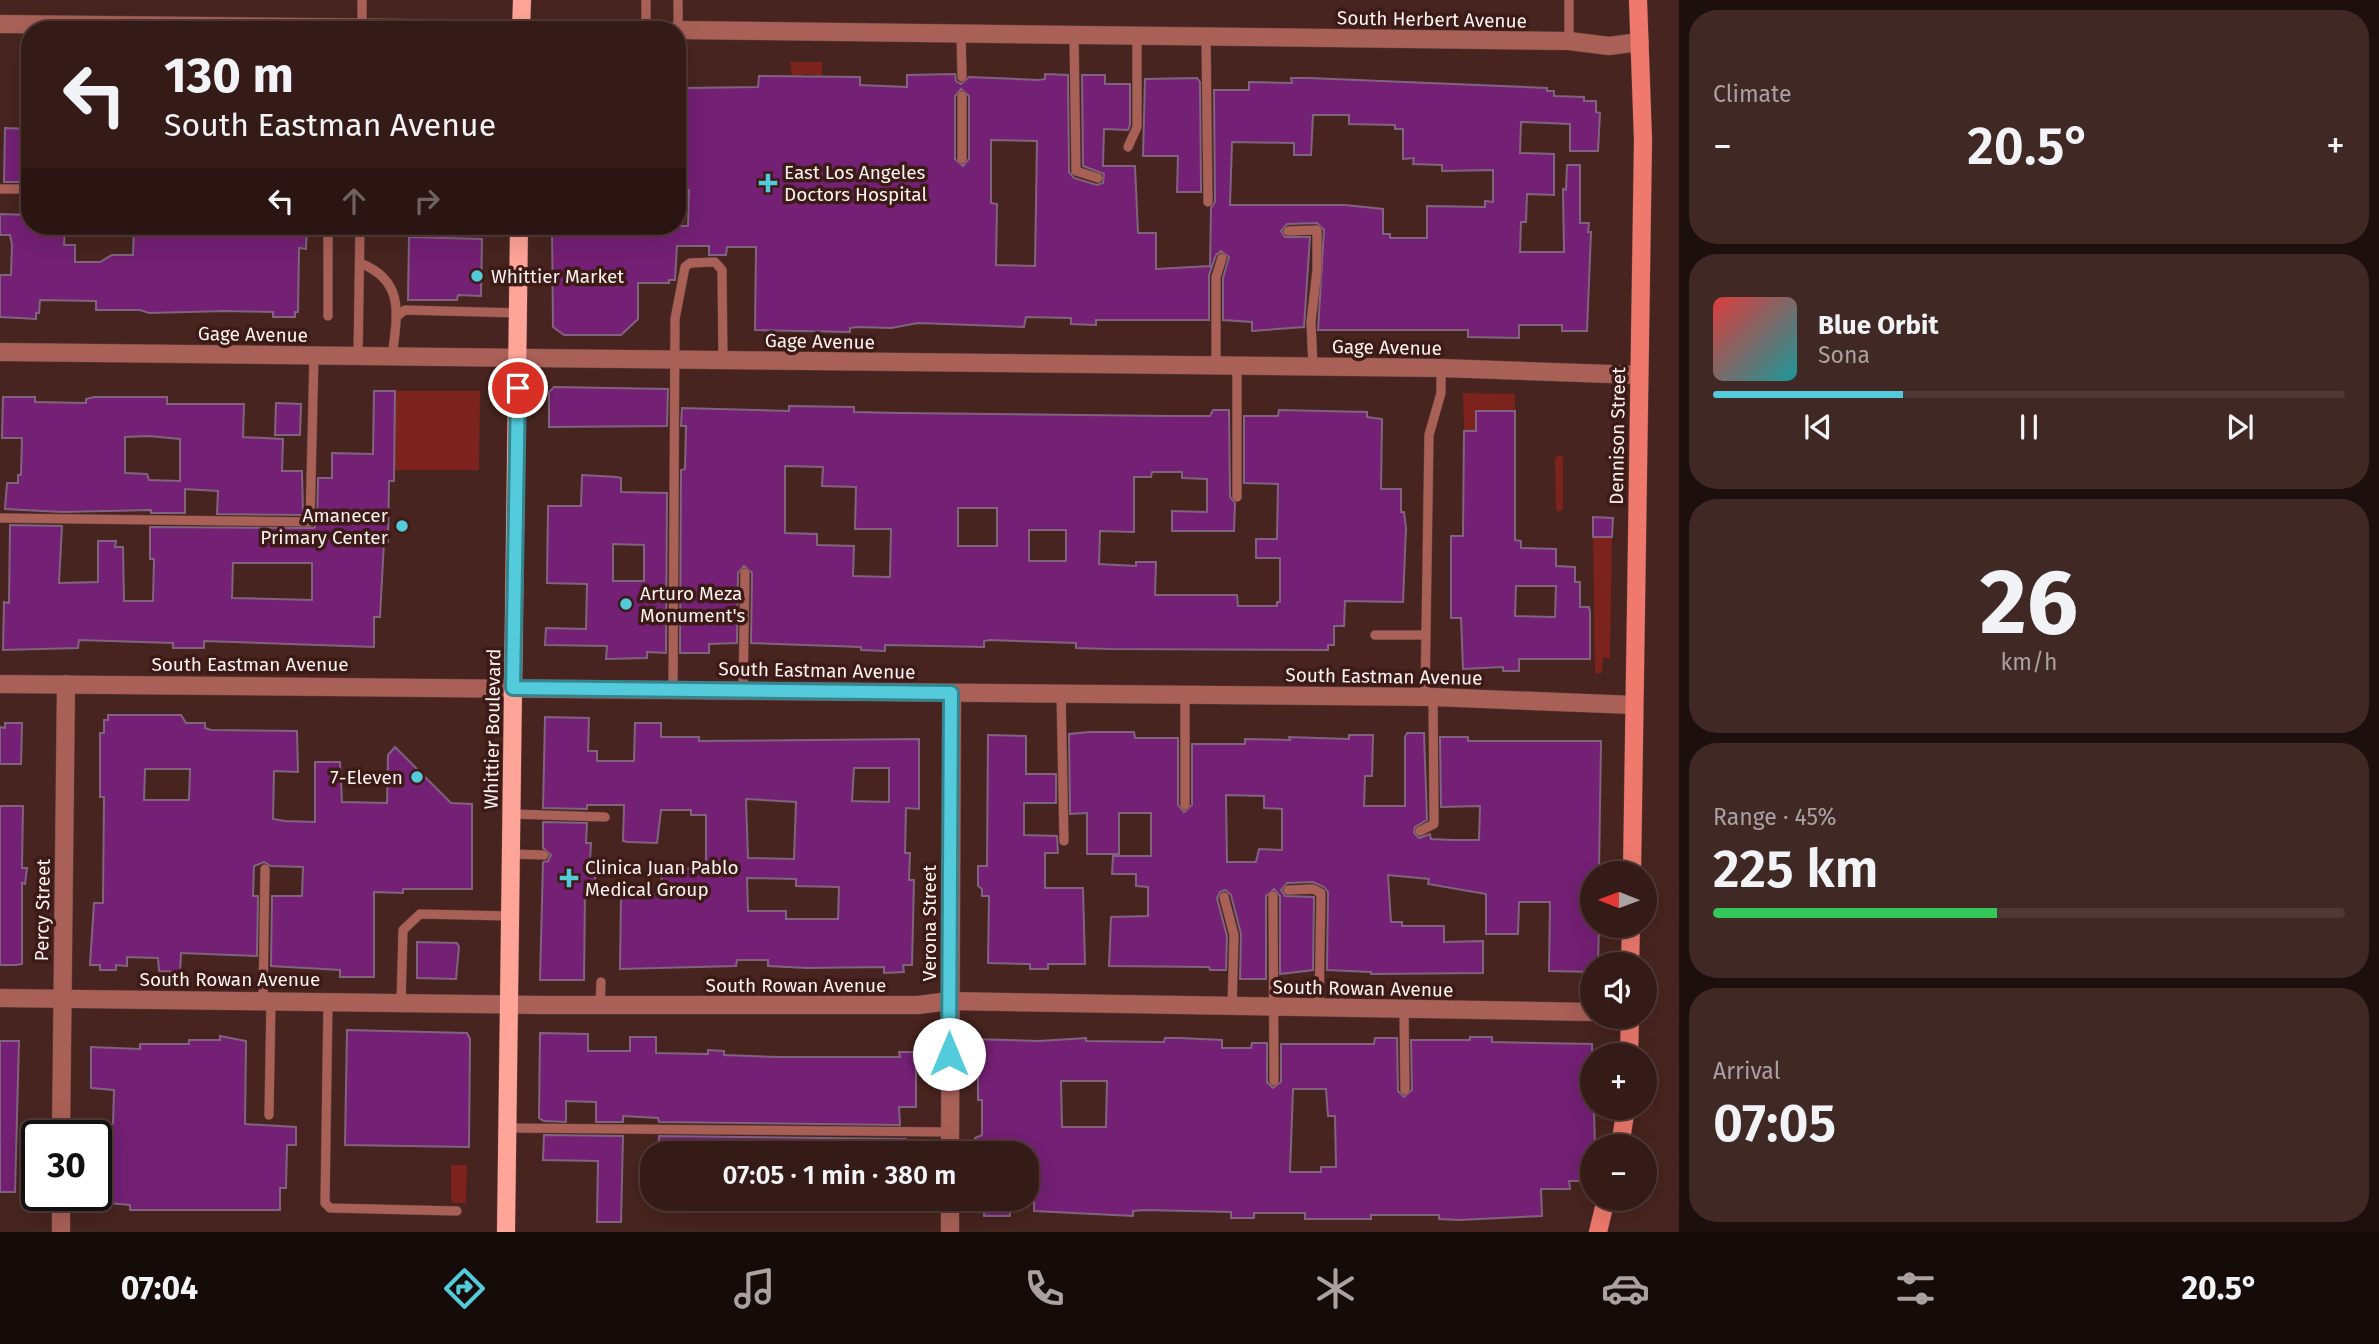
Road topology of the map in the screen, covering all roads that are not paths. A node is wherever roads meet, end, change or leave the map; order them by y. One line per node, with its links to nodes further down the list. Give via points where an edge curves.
1 (362, 0): 7 (lane)
2 (522, 0): 8 (main road)
3 (646, 0): 9 (lane)
4 (678, 0): 10 (lane)
5 (1569, 0): 18 (lane)
6 (1638, 0): 19 (street, Dennison Street)
7 (362, 21)
8 (521, 21)
9 (646, 21)
10 (677, 21)
11 (0, 24): 12 (street)
12 (21, 24)
13 (686, 30): 14 (street, South Herbert Avenue)
14 (961, 34): 15 (street, South Herbert Avenue); 20 (lane)
15 (1074, 35): 16 (street, South Herbert Avenue); 24 (lane, via 1076,171)
16 (1137, 36): 17 (street, South Herbert Avenue); 22 (lane, via 1137,127)
17 (1206, 37): 18 (street, South Herbert Avenue); 27 (lane)
18 (1569, 41): 19 (street, South Herbert Avenue, via 1609,46)
19 (1640, 42): 48 (street, Dennison Street)
20 (962, 78)
21 (962, 96): 23 (lane)
22 (1128, 147)
23 (962, 159)
24 (1098, 178)
25 (0, 189): 26 (lane)
26 (21, 189)
27 (1208, 202)
28 (1288, 231): 46 (lane, via 1318,230 1311,322)
29 (328, 235): 35 (lane)
30 (360, 235): 33 (lane)
31 (519, 235): 34 (main road, Whittier Boulevard)
32 (1222, 258): 44 (lane, via 1216,277)
33 (360, 263): 36 (lane, via 391,285); 39 (lane)
34 (519, 313): 36 (lane, via 405,310); 41 (main road, Whittier Boulevard)
35 (328, 316)
36 (396, 317): 40 (lane)
37 (0, 352): 38 (street, Gage Avenue)
38 (314, 356): 39 (street, Gage Avenue); 50 (lane, via 310,522)
39 (358, 357): 40 (street, Gage Avenue)
40 (392, 357): 41 (street, Gage Avenue)
41 (518, 358): 42 (street, Gage Avenue); 56 (main road, Whittier Boulevard)
42 (677, 360): 43 (street, Gage Avenue); 43 (lane, via 675,319 686,264 715,262 720,266); 57 (lane)
43 (723, 361): 44 (street, Gage Avenue)
44 (1216, 366): 45 (street, Gage Avenue)
45 (1237, 366): 46 (street, Gage Avenue); 49 (lane)
46 (1313, 367): 47 (street, Gage Avenue)
47 (1441, 368): 48 (street, Gage Avenue); 53 (lane, via 1441,393 1429,435)
48 (1639, 375): 63 (street, Dennison Street)
49 (1237, 497)
50 (0, 518)
51 (745, 573): 58 (lane)
52 (1375, 635): 53 (lane)
53 (1425, 635): 62 (lane)
54 (0, 684): 55 (street, South Eastman Avenue)
55 (66, 684): 56 (street, South Eastman Avenue); 79 (street, Percy Street)
56 (513, 688): 57 (street, South Eastman Avenue); 65 (main road, Whittier Boulevard)
57 (673, 690): 58 (street, South Eastman Avenue)
58 (743, 690): 59 (street, South Eastman Avenue)
59 (951, 693): 60 (street, South Eastman Avenue); 82 (street, Verona Street)
60 (1061, 694): 61 (street, South Eastman Avenue); 68 (lane)
61 (1185, 695): 62 (street, South Eastman Avenue); 64 (lane)
62 (1429, 697): 63 (street, South Eastman Avenue); 67 (lane, via 1434,824)
63 (1634, 705): 71 (street, Dennison Street)
64 (1185, 805)
65 (512, 814): 66 (lane); 69 (main road, Whittier Boulevard)
66 (605, 817)
67 (1420, 831)
68 (1064, 841)
69 (511, 854): 70 (lane); 76 (main road, Whittier Boulevard)
70 (544, 855)
71 (1632, 861)
72 (265, 869): 80 (lane)
73 (1288, 890): 88 (lane, via 1321,893)
74 (1273, 896): 87 (lane)
75 (1224, 897): 86 (lane, via 1234,935)
76 (511, 916): 83 (lane, via 420,914 403,930); 84 (main road, Whittier Boulevard)
77 (601, 982): 85 (lane)
78 (0, 998): 79 (street, South Rowan Avenue)
79 (62, 999): 80 (street, South Rowan Avenue); 94 (street, Percy Street)
80 (267, 1000): 81 (street, South Rowan Avenue); 93 (lane)
81 (328, 1000): 83 (street, South Rowan Avenue); 99 (lane, via 325,1203 330,1208)
82 (949, 1001): 85 (street, South Rowan Avenue, via 918,1005); 86 (street, South Rowan Avenue); 96 (street, Verona Street)
83 (401, 1003): 84 (street, South Rowan Avenue)
84 (510, 1005): 85 (street, South Rowan Avenue); 95 (main road, Whittier Boulevard)
85 (600, 1006)
86 (1232, 1007): 87 (street, South Rowan Avenue)
87 (1275, 1007): 88 (street, South Rowan Avenue); 91 (lane)
88 (1319, 1008): 89 (street, South Rowan Avenue)
89 (1404, 1010): 90 (street, South Rowan Avenue); 92 (lane)
90 (1580, 1012)
91 (1274, 1081)
92 (1405, 1090)
93 (269, 1115)
94 (61, 1120)
95 (508, 1128): 96 (lane); 103 (main road, Whittier Boulevard)
96 (950, 1132): 97 (street, Verona Street)
97 (950, 1141)
98 (61, 1211): 102 (street)
99 (457, 1211)
100 (950, 1211): 104 (street)
101 (1603, 1211): 105 (street)
102 (61, 1232)
103 (506, 1232)
104 (950, 1232)
105 (1598, 1232)

